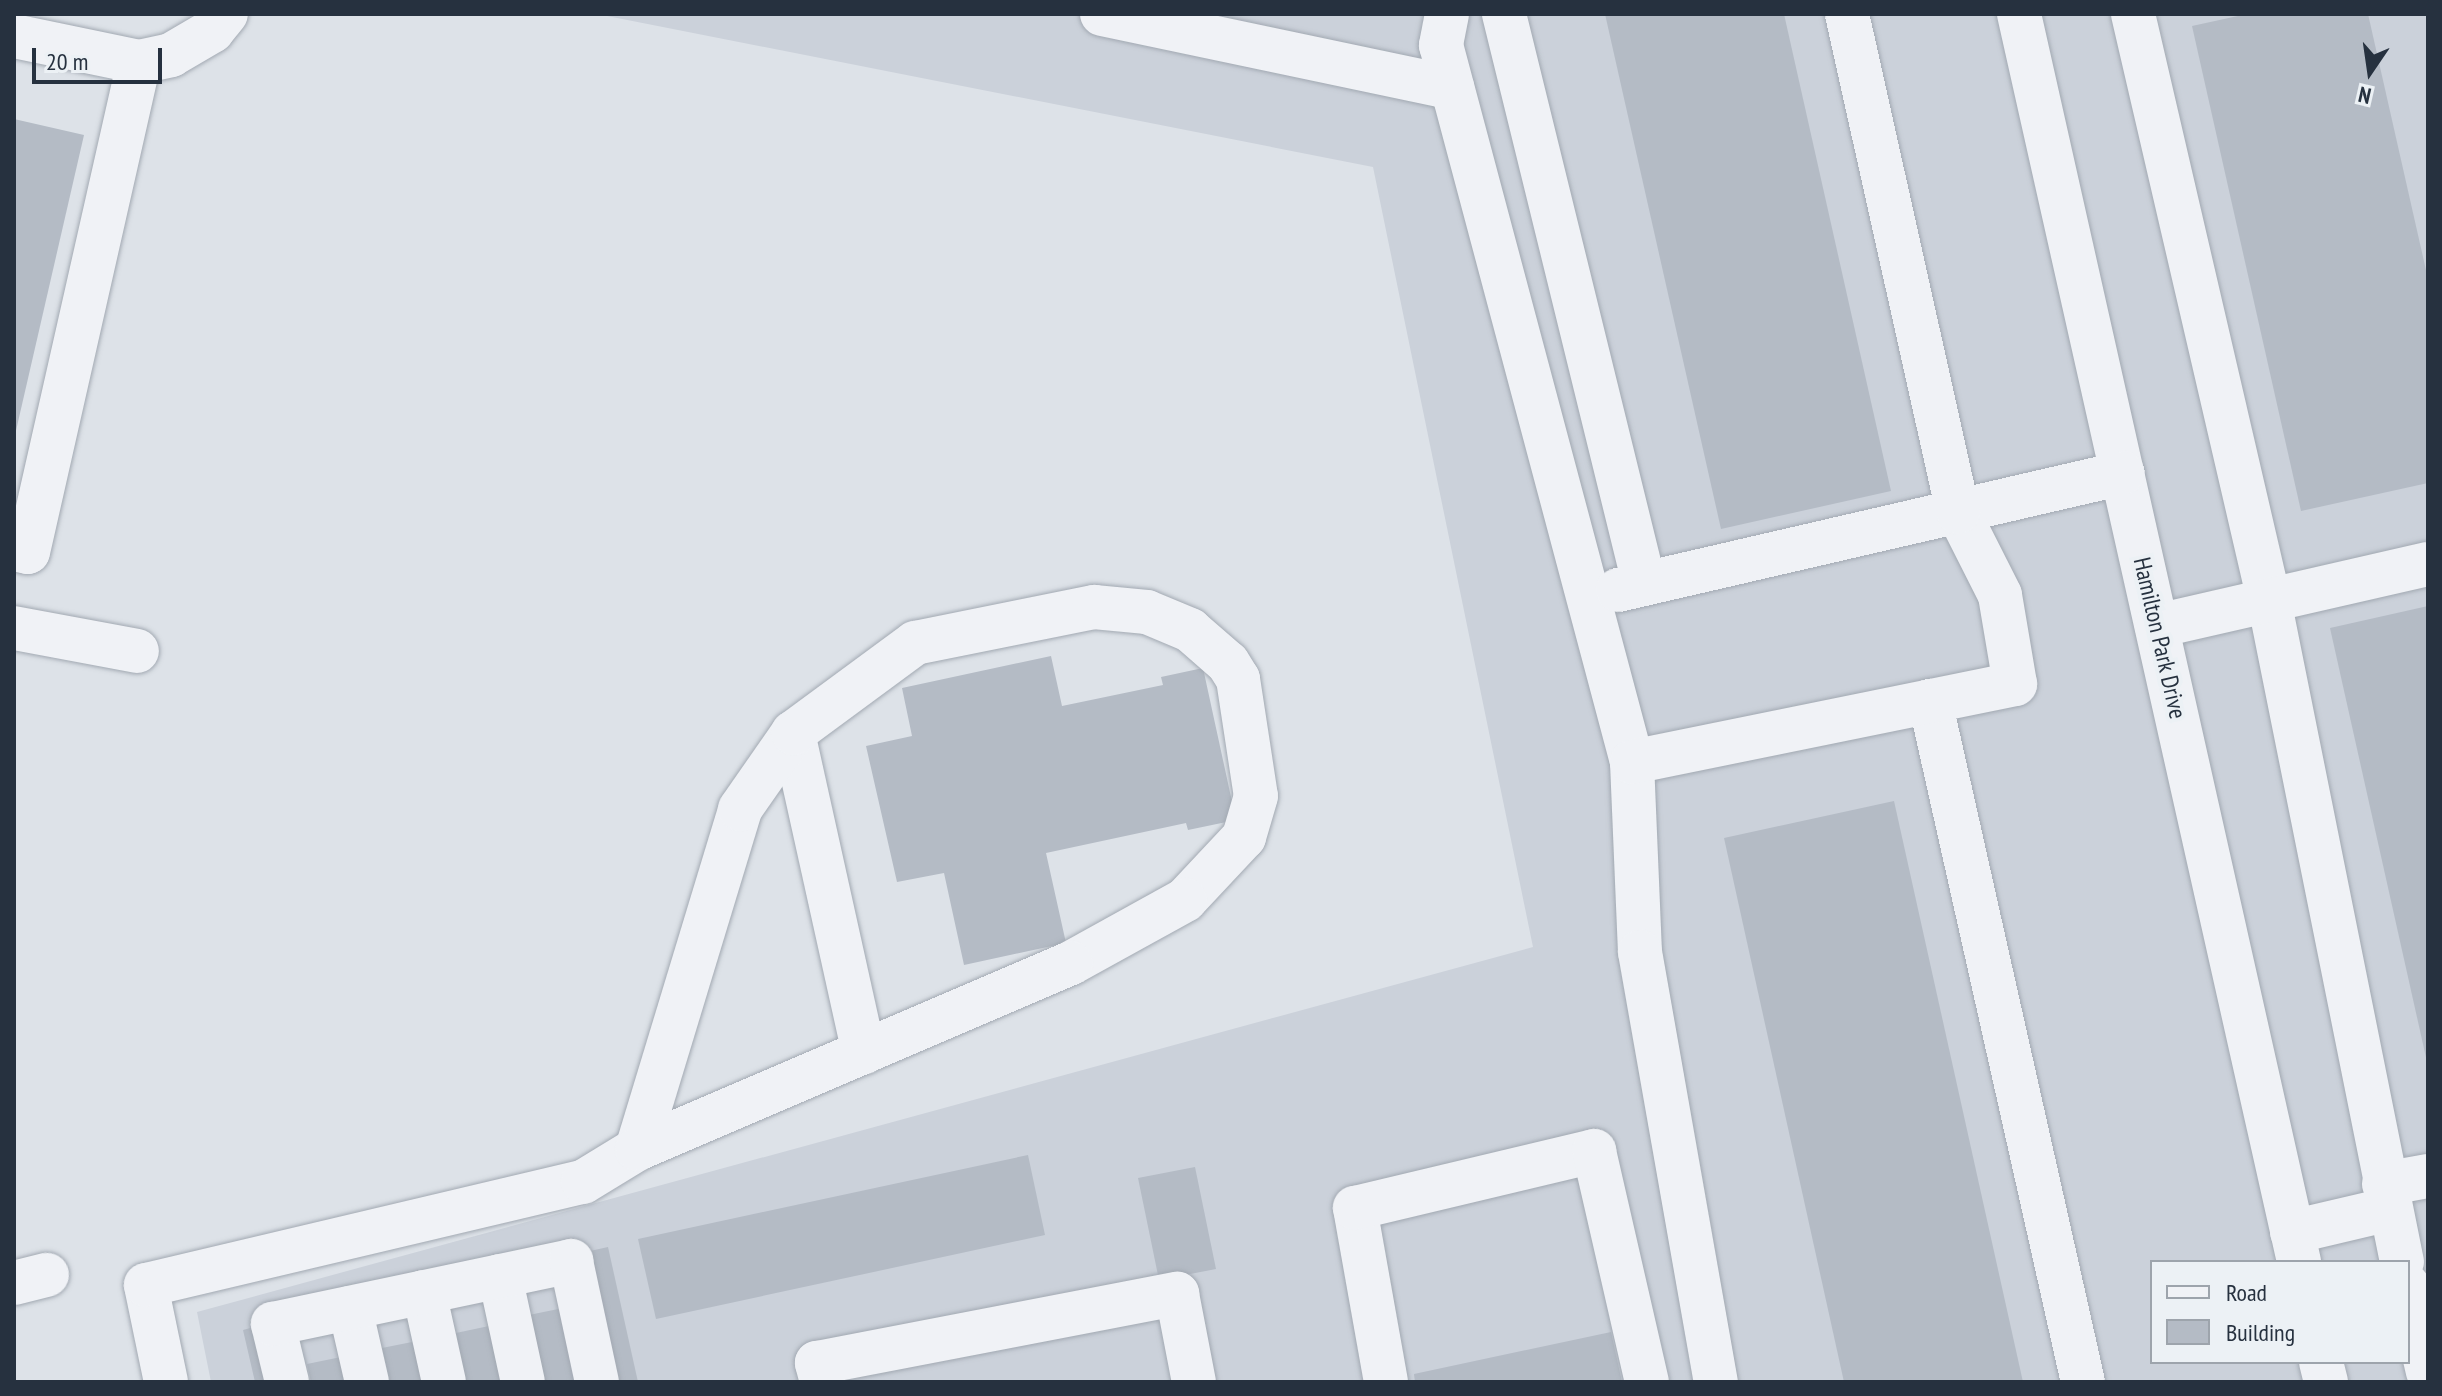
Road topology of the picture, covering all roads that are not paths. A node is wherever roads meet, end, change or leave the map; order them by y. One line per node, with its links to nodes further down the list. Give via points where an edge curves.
1 (226, 14): 9 (street, via 212,31 171,55)
2 (1102, 14): 10 (street)
3 (1447, 14): 10 (street, via 1441,45)
4 (1504, 14): 15 (street)
5 (1847, 14): 12 (street)
6 (2019, 14): 11 (street, Hamilton Park Drive)
7 (2133, 14): 17 (street)
8 (14, 36): 9 (street)
9 (139, 62): 13 (street, via 28,552)
10 (1452, 88): 16 (street)
11 (2123, 473): 12 (street); 18 (street, Hamilton Park Drive)
12 (1958, 512): 15 (street); 21 (street, via 2000,595 2015,684)
13 (14, 549)
14 (2428, 564): 17 (street)
15 (1644, 583): 16 (street)
16 (1588, 596): 23 (street)
17 (2269, 600): 18 (street); 27 (street)
18 (2157, 626): 28 (street, Hamilton Park Drive)
19 (14, 628): 20 (street)
20 (137, 651)
21 (1930, 701): 23 (street); 46 (street)
22 (793, 733): 24 (street); 24 (street, via 915,643 1094,607 1147,612 1190,630 1228,663 1238,679 1256,796 1244,837 1185,900 1071,963); 25 (street, via 740,809)
23 (1632, 762): 45 (street, via 1640,952)
24 (864, 1052): 25 (street)
25 (637, 1149): 35 (street, via 583,1182 146,1285)
26 (2428, 1176): 27 (street)
27 (2387, 1197): 28 (street); 29 (street)
28 (2295, 1247)
29 (2402, 1260)
30 (500, 1276): 31 (street); 39 (street); 40 (street, via 571,1261)
31 (424, 1292): 33 (street); 38 (street)
32 (2410, 1295): 34 (street)
33 (350, 1308): 36 (street, via 273,1324); 37 (street)
34 (2428, 1372)
35 (166, 1382)
36 (287, 1382)
37 (367, 1382)
38 (444, 1382)
39 (523, 1382)
40 (597, 1382)
41 (822, 1382): 42 (street, via 817,1363 1177,1294)
42 (1194, 1382)
43 (1386, 1382): 44 (street, via 1355,1208 1594,1151)
44 (1647, 1382)
45 (1716, 1382)
46 (2083, 1382)

